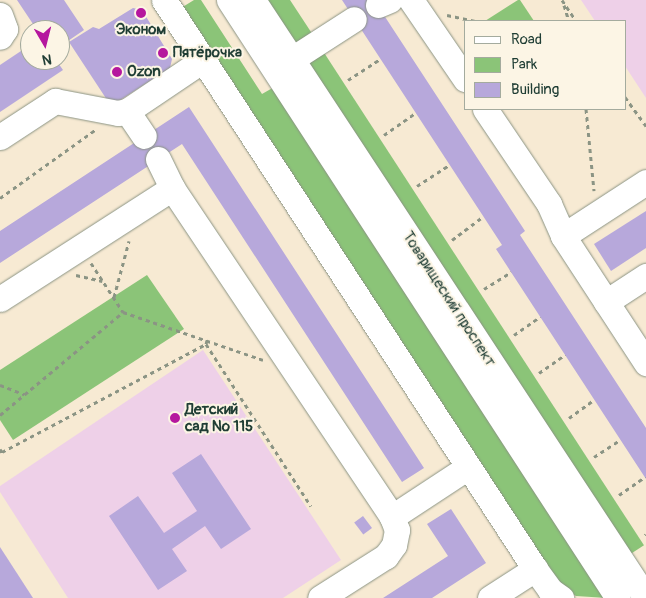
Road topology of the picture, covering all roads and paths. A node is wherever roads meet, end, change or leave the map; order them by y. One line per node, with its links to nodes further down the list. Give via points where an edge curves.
1 (164, 0): 12 (street)
2 (229, 0): 13 (street, Товарищеский проспект)
3 (253, 0): 13 (street, Товарищеский проспект)
4 (411, 0): 14 (street)
5 (562, 0): 8 (path); 9 (path)
6 (0, 15): 10 (street, via 5,29)
7 (354, 19): 13 (street)
8 (569, 20)
9 (575, 20)
10 (0, 37)
11 (380, 59): 15 (path)
12 (203, 60): 19 (street); 59 (street)
13 (283, 64): 68 (street, Товарищеский проспект); 69 (street, Товарищеский проспект)
14 (463, 76)
15 (348, 80)
16 (626, 98): 21 (path)
17 (485, 110): 34 (street, via 548,204)
18 (586, 110): 32 (path)
19 (122, 112): 23 (street); 24 (street, via 54,101); 30 (path)
20 (416, 113): 22 (path)
21 (646, 126)
22 (384, 135)
23 (144, 136)
24 (0, 137)
25 (158, 159): 29 (street)
26 (449, 165): 28 (path)
27 (646, 182): 32 (street)
28 (417, 186)
29 (172, 188): 31 (street); 49 (street)
30 (0, 198)
31 (138, 210): 36 (street); 40 (path)
32 (596, 214): 34 (street)
33 (483, 217): 35 (path)
34 (563, 236): 42 (street)
35 (452, 240)
36 (81, 247): 40 (path); 41 (street)
37 (511, 272): 39 (path)
38 (646, 276): 42 (street)
39 (484, 289)
40 (114, 298): 43 (path)
41 (0, 300)
42 (606, 302): 48 (street)
43 (123, 312): 46 (path); 52 (path)
44 (540, 317): 45 (path)
45 (514, 335)
46 (206, 342): 49 (path); 57 (path, via 2,452); 62 (path)
47 (565, 355): 50 (path)
48 (646, 363)
49 (294, 370): 63 (street)
50 (539, 373)
51 (0, 385): 52 (path)
52 (24, 394): 54 (path)
53 (594, 400): 55 (path)
54 (0, 415)
55 (568, 418)
56 (620, 440): 58 (path)
57 (0, 449)
58 (594, 457)
59 (468, 467): 63 (street); 64 (street)
60 (645, 477): 61 (path)
61 (619, 495)
62 (311, 506)
63 (392, 517): 65 (street, via 397,530 394,545 386,556)
64 (535, 569): 66 (street); 67 (street)
65 (320, 598)
66 (490, 598)
67 (560, 598)
68 (618, 598)
69 (646, 598)

